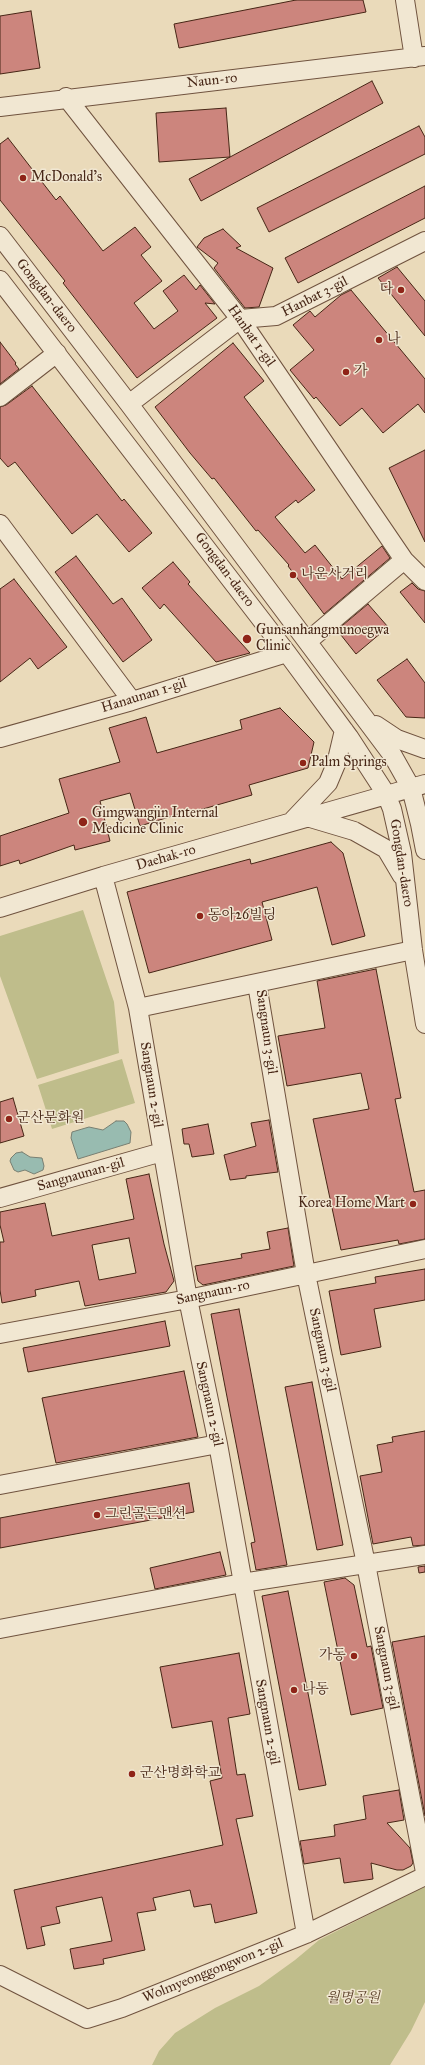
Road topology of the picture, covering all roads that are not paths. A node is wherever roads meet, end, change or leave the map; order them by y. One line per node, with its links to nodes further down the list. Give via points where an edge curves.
1 (405, 0): 2 (street)
2 (419, 57): 3 (street, Naun-ro)
3 (66, 98): 4 (street, Naun-ro); 8 (street, Hanbat 1-gil)
4 (0, 106)
5 (0, 236): 11 (street, Gongdan-daero)
6 (425, 241): 8 (street, Hanbat 3-gil, via 276,316)
7 (0, 280): 9 (street, Gongdan-daero)
8 (240, 319): 11 (street); 13 (street, Hanbat 1-gil)
9 (57, 353): 10 (street); 16 (street, Gongdan-daero)
10 (0, 397)
11 (129, 404): 15 (street, Gongdan-daero)
12 (0, 524): 17 (street)
13 (404, 560): 14 (street, Hanbat 1-gil); 15 (street)
14 (425, 581)
15 (308, 641): 18 (street, Gongdan-daero)
16 (287, 653): 17 (street, Hanaunan 1-gil); 19 (street, Gongdan-daero)
17 (132, 701): 20 (street, Hanaunan 1-gil)
18 (363, 714): 21 (street, via 397,739); 22 (street, Gongdan-daero)
19 (344, 730): 23 (street, Gongdan-daero); 24 (street, via 336,764 328,783)
20 (0, 738)
21 (425, 749)
22 (418, 786): 23 (street, Daehak-ro); 25 (street, Gongdan-daero, via 420,824)
23 (386, 794): 24 (street, Daehak-ro); 27 (street, Gongdan-daero, via 402,853)
24 (299, 819): 26 (street, Daehak-ro); 27 (street, via 354,831 386,849)
25 (425, 850)
26 (103, 876): 28 (street, Daehak-ro); 31 (street, Sangnaun 2-gil)
27 (405, 882): 29 (street, Gongdan-daero)
28 (0, 908)
29 (413, 950): 30 (street, Sangnaun 3-gil); 32 (street, Gongdan-daero)
30 (257, 984): 31 (street); 36 (street, Sangnaun 3-gil)
31 (138, 1008): 33 (street, Sangnaun 2-gil)
32 (425, 1024)
33 (162, 1152): 34 (street, Sangnaunan-gil); 37 (street, Sangnaun 2-gil)
34 (0, 1198)
35 (425, 1248): 36 (street, Sangnaun-ro)
36 (306, 1274): 37 (street, Sangnaun-ro); 42 (street, Sangnaun 3-gil)
37 (188, 1299): 38 (street, Sangnaun-ro); 39 (street, Sangnaun 2-gil)
38 (0, 1334)
39 (218, 1444): 40 (street); 43 (street, Sangnaun 2-gil)
40 (0, 1485)
41 (425, 1555): 42 (street)
42 (366, 1564): 43 (street); 45 (street, Sangnaun 3-gil)
43 (242, 1584): 44 (street); 47 (street, Sangnaun 2-gil)
44 (0, 1629)
45 (425, 1872)
46 (425, 1876): 47 (street, Wolmyeonggongwon 2-gil)
47 (306, 1934): 48 (street, Wolmyeonggongwon 2-gil, via 87,2020)
48 (0, 1975)

